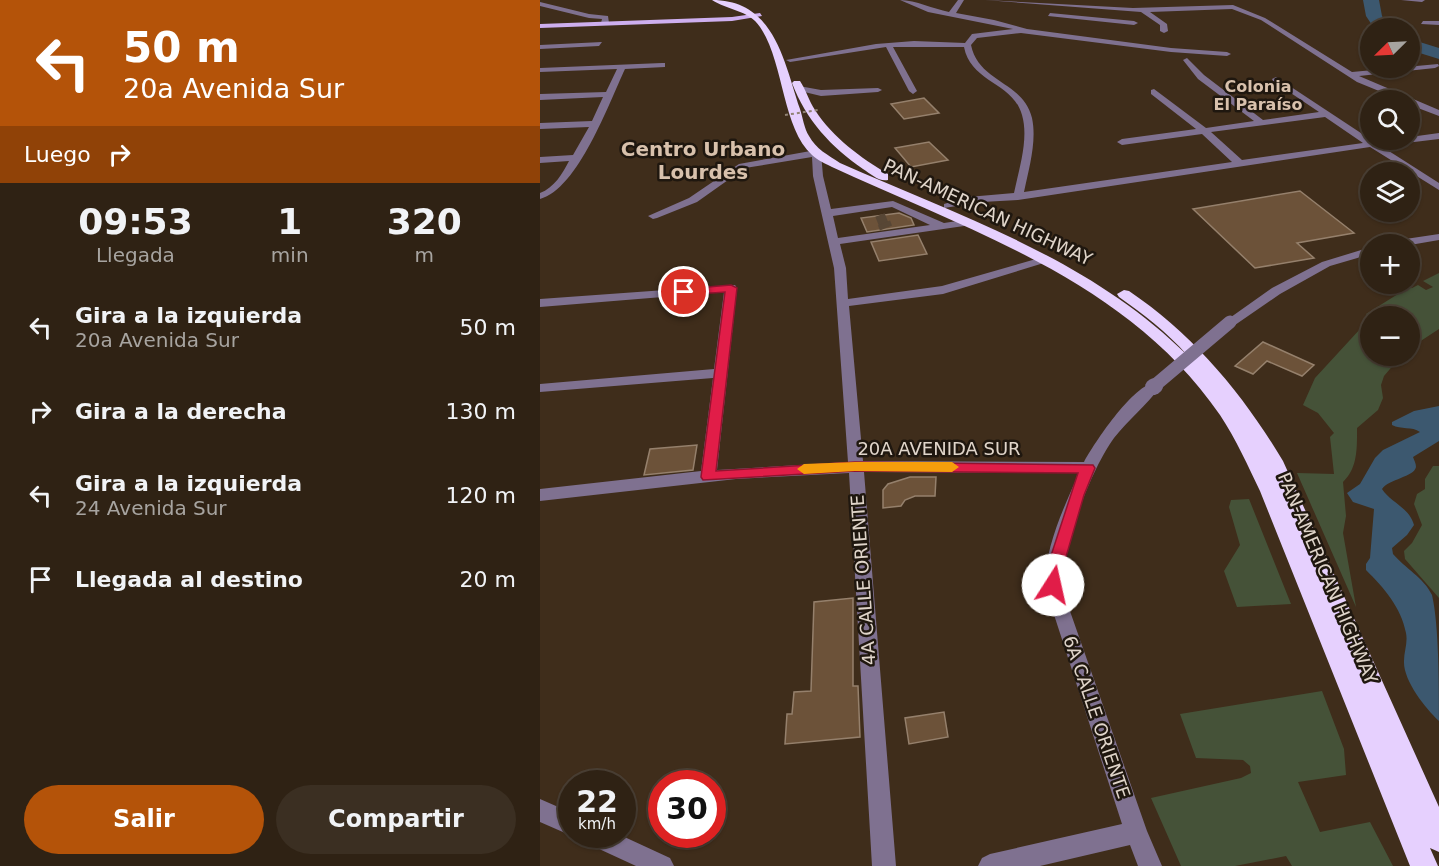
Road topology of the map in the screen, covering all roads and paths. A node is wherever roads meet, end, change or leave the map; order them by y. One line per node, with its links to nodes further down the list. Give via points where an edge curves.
1 (716, 0): 15 (highway, PAN-AMERICAN HIGHWAY)
2 (728, 0): 15 (highway)
3 (903, 0): 13 (street)
4 (961, 0): 13 (street)
5 (988, 0): 8 (street)
6 (1404, 0): 7 (street)
7 (1422, 0)
8 (1023, 1): 10 (street)
9 (540, 4): 16 (street, via 606,17)
10 (1059, 5): 11 (street); 14 (street)
11 (1133, 10): 12 (street); 14 (street, via 1131,22)
12 (1143, 10): 22 (street, via 1163,24); 34 (street, via 1233,7 1256,15)
13 (951, 15): 21 (street)
14 (1050, 15): 17 (street)
15 (759, 16): 16 (main road); 28 (highway, PAN-AMERICAN HIGHWAY, via 780,36); 60 (highway, PAN-AMERICAN HIGHWAY, via 773,44 801,130)
16 (605, 23): 20 (main road)
17 (1042, 23)
18 (1424, 23): 19 (street)
19 (1439, 23)
20 (540, 26)
21 (1023, 31): 25 (street, via 975,36); 27 (street)
22 (1164, 31)
23 (599, 44): 26 (street)
24 (888, 45): 25 (street); 28 (street); 38 (street)
25 (967, 45): 66 (street, via 972,64 1015,95 1026,109 1029,128)
26 (540, 47)
27 (1227, 54)
28 (790, 60): 43 (highway, PAN-AMERICAN HIGHWAY)
29 (1186, 60): 48 (street, via 1201,77)
30 (662, 65): 31 (street)
31 (622, 66): 33 (street); 41 (street)
32 (1435, 66): 34 (street)
33 (540, 70)
34 (1351, 74): 37 (street)
35 (1276, 79): 46 (street)
36 (878, 90): 40 (street)
37 (1385, 90)
38 (913, 91)
39 (1154, 92): 51 (street)
40 (821, 93): 43 (street); 43 (street)
41 (610, 94): 42 (street); 49 (street)
42 (540, 97)
43 (807, 100): 47 (path, bridge); 58 (highway, PAN-AMERICAN HIGHWAY, via 815,118)
44 (1420, 106): 45 (street)
45 (1439, 113)
46 (1325, 114): 48 (street); 53 (street)
47 (785, 115)
48 (1259, 121): 51 (street)
49 (596, 124): 50 (street); 59 (street)
50 (540, 126)
51 (1202, 129): 55 (street); 62 (street)
52 (1439, 136): 54 (street)
53 (1360, 137)
54 (1420, 138)
55 (1122, 142)
56 (1360, 145): 62 (street)
57 (1381, 150): 63 (street)
58 (848, 151): 60 (highway, via 834,149); 68 (highway, PAN-AMERICAN HIGHWAY, via 888,179)
59 (575, 158): 61 (street); 65 (street, via 564,180)
60 (816, 158): 64 (highway, PAN-AMERICAN HIGHWAY); 69 (street, 4A CALLE ORIENTE); 70 (street, via 754,170 735,169 698,197)
61 (540, 160)
62 (1238, 162): 66 (street)
63 (1436, 183)
64 (891, 190): 67 (street); 71 (highway, PAN-AMERICAN HIGHWAY)
65 (540, 196)
66 (1018, 197): 68 (street)
67 (893, 204): 69 (street, via 878,211); 72 (street)
68 (948, 206): 89 (highway, PAN-AMERICAN HIGHWAY, via 1127,296 1197,355 1233,398 1274,461)
69 (828, 213): 75 (street, 4A CALLE ORIENTE)
70 (653, 216)
71 (964, 223): 72 (street); 77 (highway, PAN-AMERICAN HIGHWAY)
72 (942, 226): 75 (street)
73 (1439, 237): 74 (street)
74 (1420, 240)
75 (834, 242): 79 (street, 4A CALLE ORIENTE)
76 (1360, 253): 83 (street, 6A CALLE ORIENTE, bridge, via 1326,264 1230,322 1119,419)
77 (1043, 260): 79 (street, via 943,290); 95 (highway, PAN-AMERICAN HIGHWAY, via 1092,287 1147,327 1200,378 1228,414 1282,521)
78 (540, 303): 80 (street, via 731,288)
79 (843, 303): 82 (street, 4A CALLE ORIENTE)
80 (721, 372): 81 (street); 84 (street)
81 (540, 388)
82 (855, 466): 83 (street, 20A AVENIDA SUR); 84 (street, 20A AVENIDA SUR); 92 (street, 4A CALLE ORIENTE)
83 (1088, 468): 88 (street, 6A CALLE ORIENTE, via 1056,563 1053,585)
84 (708, 477): 85 (street, 20A AVENIDA SUR)
85 (540, 495)
86 (540, 810): 87 (street)
87 (558, 818)
88 (1136, 832): 93 (street); 94 (street, 6A CALLE ORIENTE)
89 (1439, 838)
90 (623, 848): 91 (street)
91 (662, 866)
92 (884, 866)
93 (990, 866)
94 (1150, 866)
95 (1424, 866)

